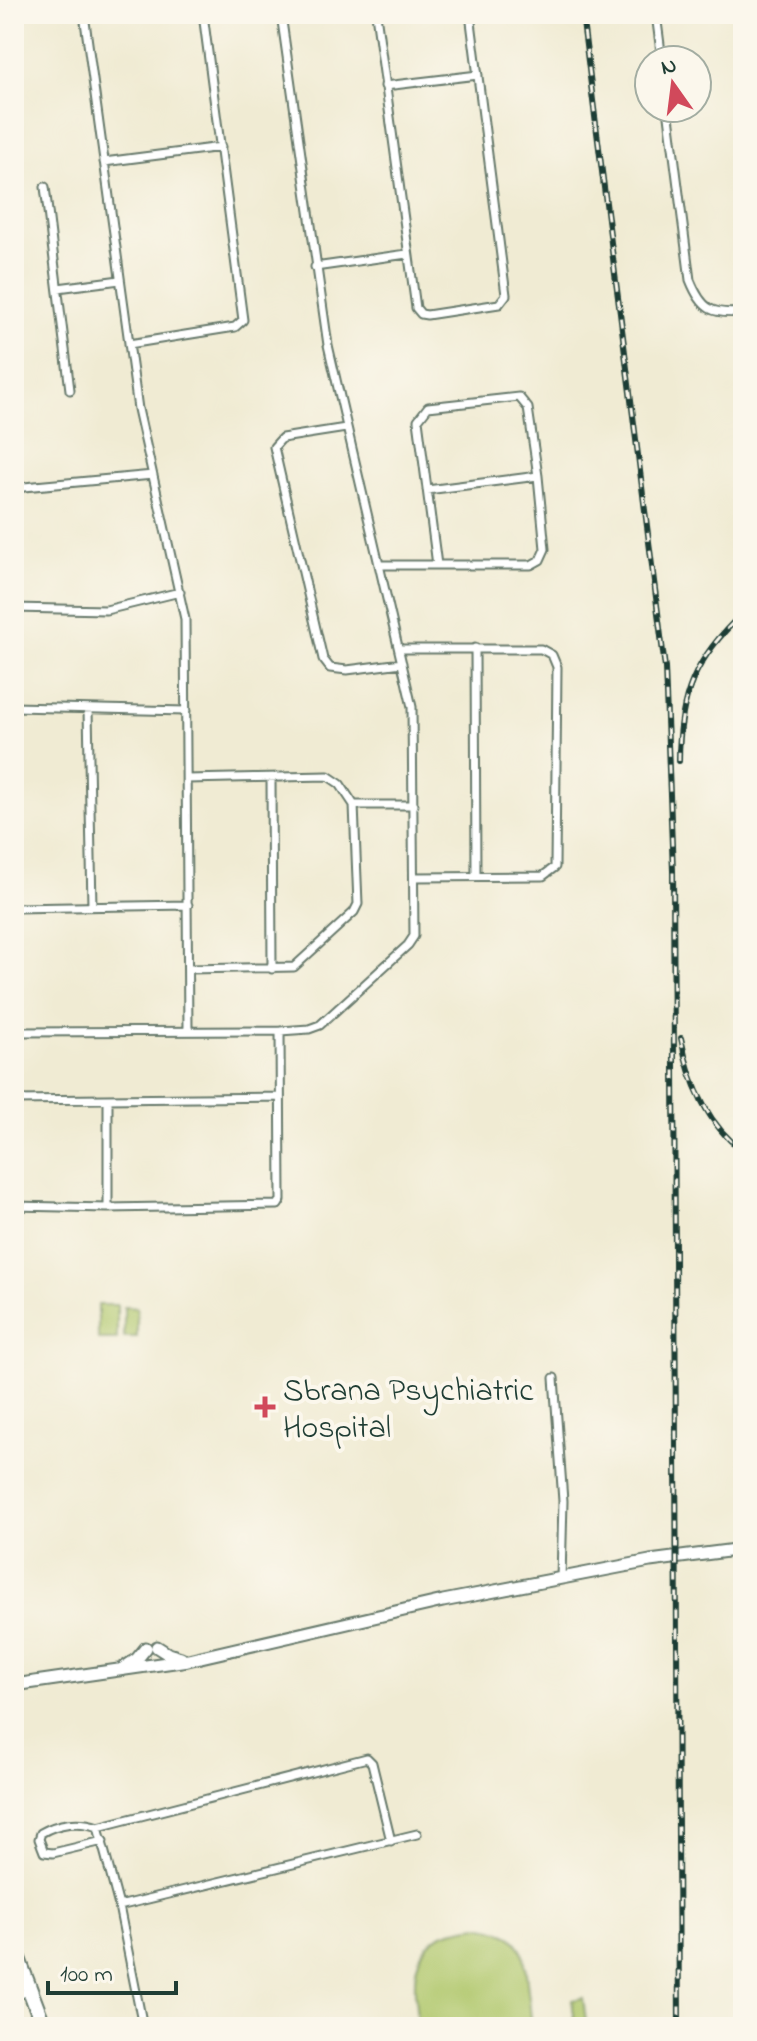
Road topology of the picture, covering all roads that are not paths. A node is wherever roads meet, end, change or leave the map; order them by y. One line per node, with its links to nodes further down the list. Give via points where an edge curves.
1 (84, 14): 12 (street)
2 (203, 14): 11 (street)
3 (281, 14): 15 (street)
4 (376, 14): 9 (street)
5 (470, 14): 8 (street)
6 (656, 14): 7 (street)
7 (660, 44)
8 (478, 75): 9 (street); 14 (street, via 506,295 499,304 421,314)
9 (385, 86): 14 (street)
10 (670, 124): 18 (street, via 690,280 711,311)
11 (221, 147): 12 (street); 19 (street, via 242,322)
12 (104, 162): 16 (street)
13 (45, 187): 17 (street)
14 (407, 254): 15 (street)
15 (315, 267): 21 (street)
16 (120, 280): 17 (street); 19 (street)
17 (58, 288): 20 (street)
18 (743, 312)
19 (129, 344): 22 (street)
20 (70, 390)
21 (346, 428): 26 (street); 32 (street, via 282,438 274,447 323,659 330,668 347,670)
22 (153, 475): 25 (street); 28 (street)
23 (538, 476): 24 (street); 24 (street, via 528,408 519,397 428,407 418,420); 27 (street, via 545,549 537,563)
24 (427, 490): 27 (street)
25 (14, 491)
26 (379, 565): 27 (street); 31 (street)
27 (437, 565)
28 (180, 592): 29 (street, via 106,610); 35 (street)
29 (14, 608)
30 (475, 648): 31 (street); 40 (street); 40 (street, via 541,649 557,667 557,864 543,876)
31 (399, 649): 32 (street)
32 (402, 663): 39 (street, via 412,707)
33 (14, 707): 34 (street)
34 (88, 710): 35 (street); 43 (street)
35 (186, 711): 37 (street)
36 (271, 778): 37 (street); 38 (street, via 331,777); 46 (street)
37 (187, 779): 42 (street)
38 (354, 805): 39 (street); 46 (street, via 357,907 298,965)
39 (414, 805): 41 (street)
40 (476, 876): 41 (street)
41 (414, 877): 48 (street, via 411,942 320,1025)
42 (188, 905): 43 (street); 45 (street)
43 (92, 906): 44 (street)
44 (14, 908)
45 (189, 969): 46 (street); 47 (street)
46 (272, 969)
47 (188, 1031): 48 (street); 49 (street)
48 (280, 1031): 50 (street)
49 (14, 1032)
50 (280, 1097): 51 (street); 54 (street, via 278,1205)
51 (108, 1099): 52 (street); 54 (street)
52 (14, 1100)
53 (14, 1206): 54 (street)
54 (108, 1208)
55 (554, 1378): 57 (street, via 563,1501)
56 (743, 1549): 57 (street)
57 (561, 1579): 58 (street)
58 (188, 1660): 59 (street); 59 (street, via 151,1648)
59 (118, 1671): 60 (street)
60 (14, 1685)
61 (98, 1827): 63 (street); 63 (street, via 81,1822 47,1830 41,1833 41,1847 53,1853); 64 (street, via 367,1758)
62 (417, 1834): 64 (street)
63 (103, 1841): 65 (street)
64 (391, 1841): 65 (street)
65 (119, 1906): 70 (street)
66 (14, 1948): 67 (highway)
67 (30, 1991): 68 (street); 69 (highway)
68 (14, 1996)
69 (44, 2027)
70 (143, 2027)

